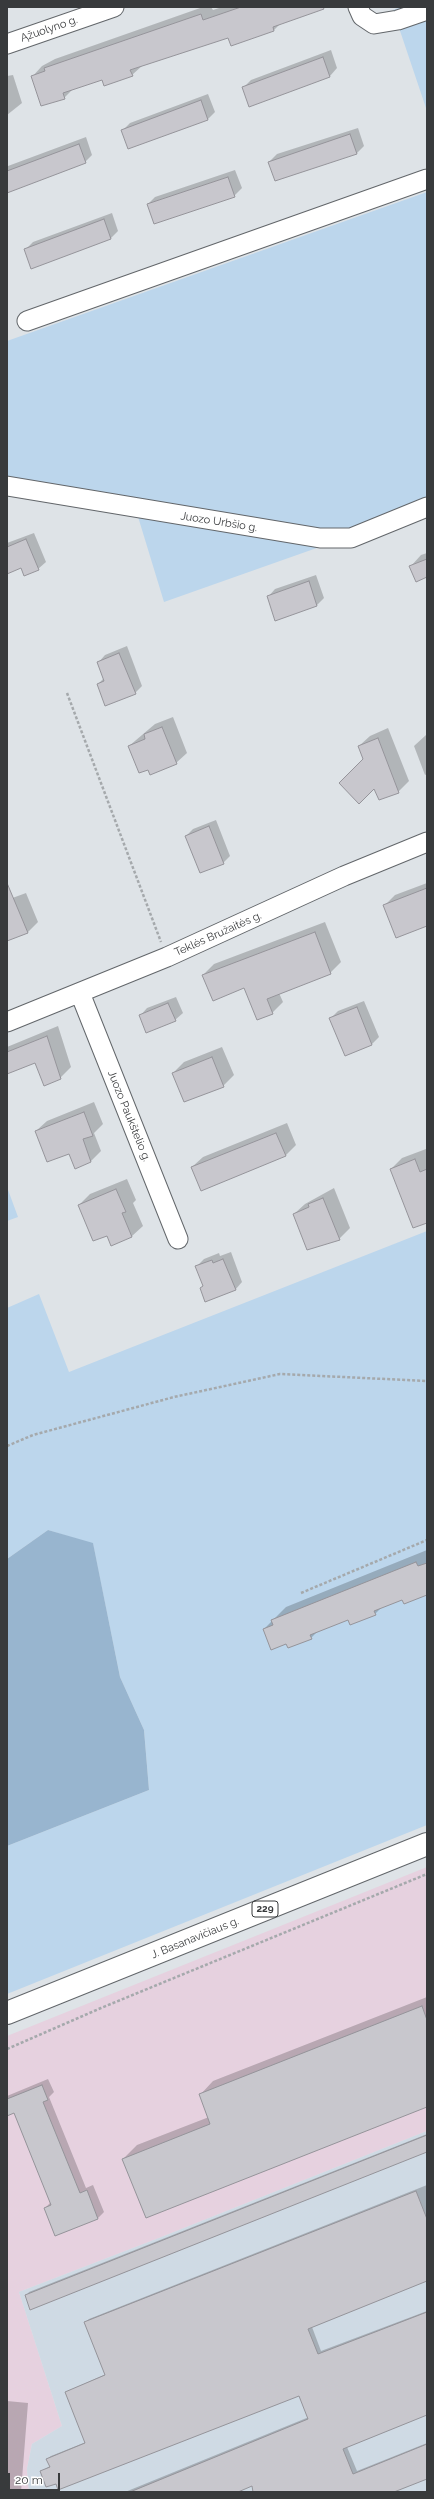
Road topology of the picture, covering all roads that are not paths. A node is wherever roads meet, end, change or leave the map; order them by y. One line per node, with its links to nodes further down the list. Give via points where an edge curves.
1 (114, 7): 4 (street, Ąžuolyno g.)
2 (358, 7): 3 (street, via 362,16 374,24 398,20)
3 (427, 10)
4 (7, 44)
5 (427, 179): 6 (street)
6 (27, 321)
7 (7, 486): 8 (street, Juozo Urbšio g., via 320,538 350,538)
8 (427, 507)
9 (427, 842): 10 (street, Teklės Bružaitės g.)
10 (80, 993): 11 (street, Teklės Bružaitės g.); 12 (street, Juozo Paukštelio g.)
11 (7, 1022)
12 (178, 1239)
13 (427, 1844): 14 (main road, J. Basanavičiaus g. / 229)
14 (7, 2013)

